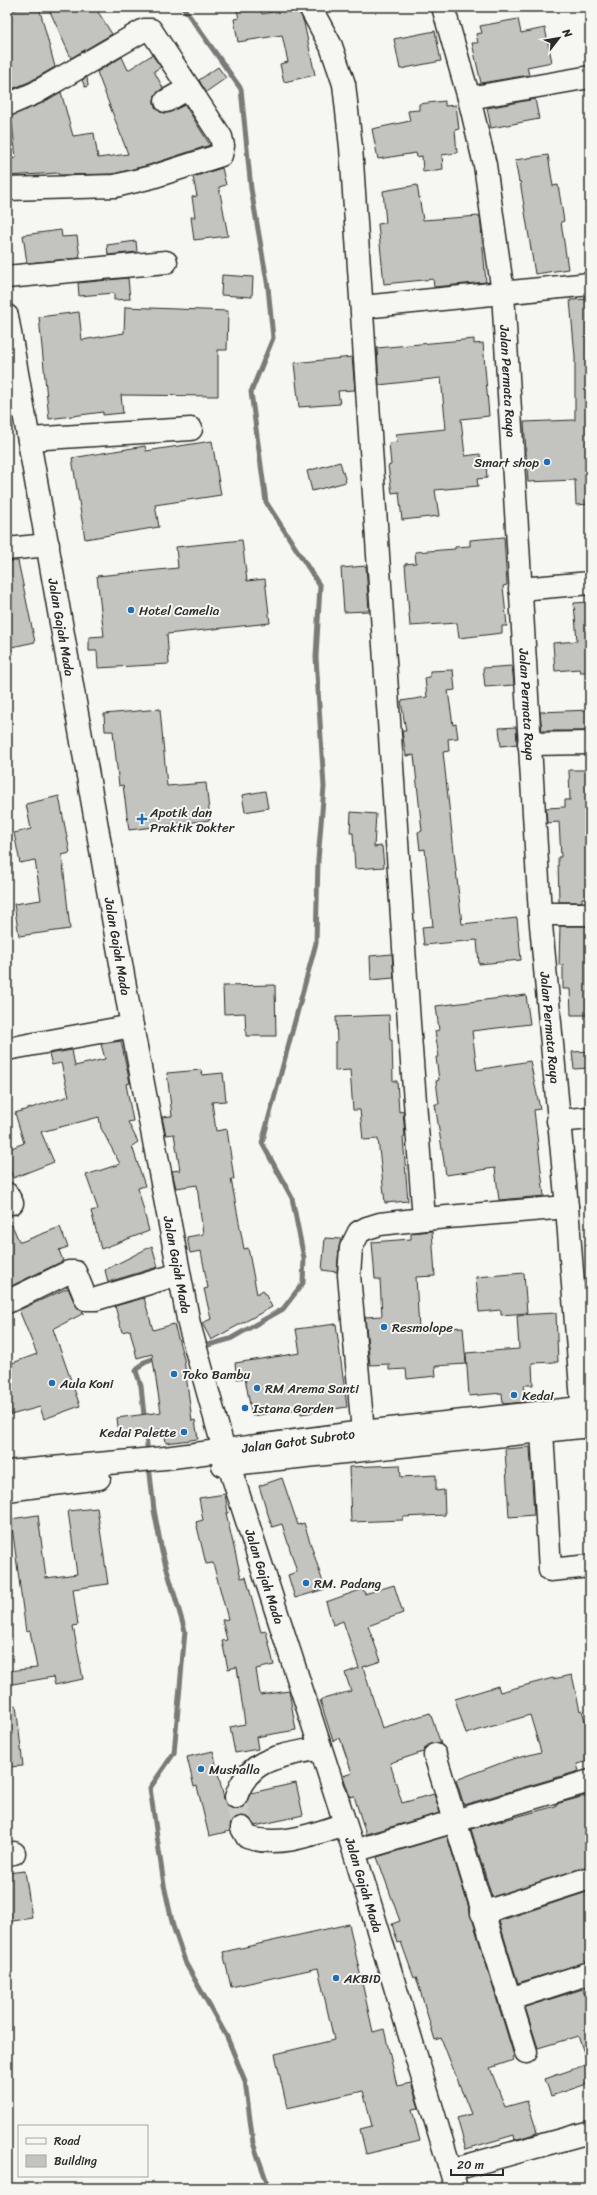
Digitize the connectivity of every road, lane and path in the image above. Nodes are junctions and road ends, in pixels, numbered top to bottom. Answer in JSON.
{"nodes":[{"id":1,"x":310,"y":7,"type":"edge"},
{"id":2,"x":442,"y":7,"type":"edge"},
{"id":3,"x":590,"y":77,"type":"edge"},
{"id":4,"x":189,"y":88,"type":"junction"},
{"id":5,"x":469,"y":98,"type":"junction"},
{"id":6,"x":166,"y":101,"type":"dead end"},
{"id":7,"x":7,"y":105,"type":"edge"},
{"id":8,"x":7,"y":189,"type":"edge"},
{"id":9,"x":166,"y":262,"type":"dead end"},
{"id":10,"x":7,"y":278,"type":"edge"},
{"id":11,"x":590,"y":284,"type":"edge"},
{"id":12,"x":503,"y":293,"type":"junction"},
{"id":13,"x":363,"y":307,"type":"junction"},
{"id":14,"x":7,"y":316,"type":"edge"},
{"id":15,"x":191,"y":429,"type":"dead end"},
{"id":16,"x":29,"y":439,"type":"junction"},
{"id":17,"x":48,"y":545,"type":"junction"},
{"id":18,"x":7,"y":549,"type":"edge"},
{"id":19,"x":590,"y":583,"type":"edge"},
{"id":20,"x":520,"y":589,"type":"junction"},
{"id":21,"x":590,"y":743,"type":"edge"},
{"id":22,"x":530,"y":744,"type":"junction"},
{"id":23,"x":540,"y":914,"type":"junction"},
{"id":24,"x":590,"y":914,"type":"edge"},
{"id":25,"x":132,"y":1026,"type":"junction"},
{"id":26,"x":7,"y":1049,"type":"edge"},
{"id":27,"x":590,"y":1118,"type":"edge"},
{"id":28,"x":558,"y":1121,"type":"junction"},
{"id":29,"x":567,"y":1207,"type":"junction"},
{"id":30,"x":424,"y":1219,"type":"junction"},
{"id":31,"x":179,"y":1274,"type":"junction"},
{"id":32,"x":7,"y":1302,"type":"edge"},
{"id":33,"x":587,"y":1417,"type":"edge"},
{"id":34,"x":542,"y":1431,"type":"junction"},
{"id":35,"x":363,"y":1432,"type":"junction"},
{"id":36,"x":226,"y":1457,"type":"junction"},
{"id":37,"x":127,"y":1468,"type":"junction"},
{"id":38,"x":7,"y":1472,"type":"edge"},
{"id":39,"x":7,"y":1490,"type":"edge"},
{"id":40,"x":590,"y":1566,"type":"edge"},
{"id":41,"x":320,"y":1748,"type":"junction"},
{"id":42,"x":435,"y":1755,"type":"dead end"},
{"id":43,"x":590,"y":1781,"type":"edge"},
{"id":44,"x":236,"y":1796,"type":"tunnel mouth"},
{"id":45,"x":455,"y":1822,"type":"junction"},
{"id":46,"x":345,"y":1824,"type":"junction"},
{"id":47,"x":242,"y":1828,"type":"tunnel mouth"},
{"id":48,"x":354,"y":1851,"type":"junction"},
{"id":49,"x":590,"y":1878,"type":"edge"},
{"id":50,"x":482,"y":1913,"type":"junction"},
{"id":51,"x":590,"y":1973,"type":"edge"},
{"id":52,"x":510,"y":2000,"type":"junction"},
{"id":53,"x":526,"y":2052,"type":"dead end"},
{"id":54,"x":590,"y":2132,"type":"edge"},
{"id":55,"x":454,"y":2179,"type":"edge"}],
"edges":[{"from":1,"to":13,"type":"street"},
{"from":2,"to":5,"type":"street","name":"Jalan Permata Raya"},
{"from":3,"to":5,"type":"street"},
{"from":4,"to":6,"type":"street"},
{"from":4,"to":7,"type":"street"},
{"from":4,"to":8,"type":"street"},
{"from":5,"to":12,"type":"street","name":"Jalan Permata Raya"},
{"from":9,"to":10,"type":"street"},
{"from":11,"to":12,"type":"street"},
{"from":12,"to":13,"type":"street"},
{"from":12,"to":20,"type":"street","name":"Jalan Permata Raya"},
{"from":13,"to":30,"type":"street"},
{"from":14,"to":16,"type":"street","name":"Jalan Gajah Mada"},
{"from":15,"to":16,"type":"street"},
{"from":16,"to":17,"type":"street","name":"Jalan Gajah Mada"},
{"from":17,"to":18,"type":"street"},
{"from":17,"to":25,"type":"street","name":"Jalan Gajah Mada"},
{"from":19,"to":20,"type":"street"},
{"from":20,"to":22,"type":"street","name":"Jalan Permata Raya"},
{"from":21,"to":22,"type":"street"},
{"from":22,"to":23,"type":"street","name":"Jalan Permata Raya"},
{"from":23,"to":24,"type":"street"},
{"from":23,"to":28,"type":"street","name":"Jalan Permata Raya"},
{"from":25,"to":26,"type":"street"},
{"from":25,"to":31,"type":"street","name":"Jalan Gajah Mada"},
{"from":27,"to":28,"type":"street"},
{"from":28,"to":29,"type":"street","name":"Jalan Permata Raya"},
{"from":29,"to":30,"type":"street"},
{"from":29,"to":33,"type":"street","name":"Jalan Permata Raya"},
{"from":30,"to":35,"type":"street"},
{"from":31,"to":32,"type":"street"},
{"from":31,"to":36,"type":"street","name":"Jalan Gajah Mada"},
{"from":33,"to":34,"type":"street","name":"Jalan Gatot Subroto"},
{"from":33,"to":35,"type":"street","name":"Jalan Gatot Subroto"},
{"from":34,"to":36,"type":"street","name":"Jalan Gatot Subroto"},
{"from":34,"to":40,"type":"street"},
{"from":35,"to":36,"type":"street","name":"Jalan Gatot Subroto"},
{"from":36,"to":37,"type":"street","name":"Jalan Gatot Subroto"},
{"from":36,"to":41,"type":"street","name":"Jalan Gajah Mada"},
{"from":37,"to":38,"type":"street","name":"Jalan Gatot Subroto"},
{"from":37,"to":39,"type":"street","name":"Jalan Gatot Subroto"},
{"from":41,"to":44,"type":"street"},
{"from":41,"to":46,"type":"street","name":"Jalan Gajah Mada"},
{"from":42,"to":45,"type":"street"},
{"from":43,"to":45,"type":"street"},
{"from":45,"to":48,"type":"street"},
{"from":45,"to":50,"type":"street"},
{"from":46,"to":47,"type":"street"},
{"from":46,"to":48,"type":"street","name":"Jalan Gajah Mada"},
{"from":48,"to":55,"type":"street","name":"Jalan Gajah Mada"},
{"from":49,"to":50,"type":"street"},
{"from":50,"to":52,"type":"street"},
{"from":51,"to":52,"type":"street"},
{"from":52,"to":53,"type":"street"},
{"from":54,"to":55,"type":"street"}]}
